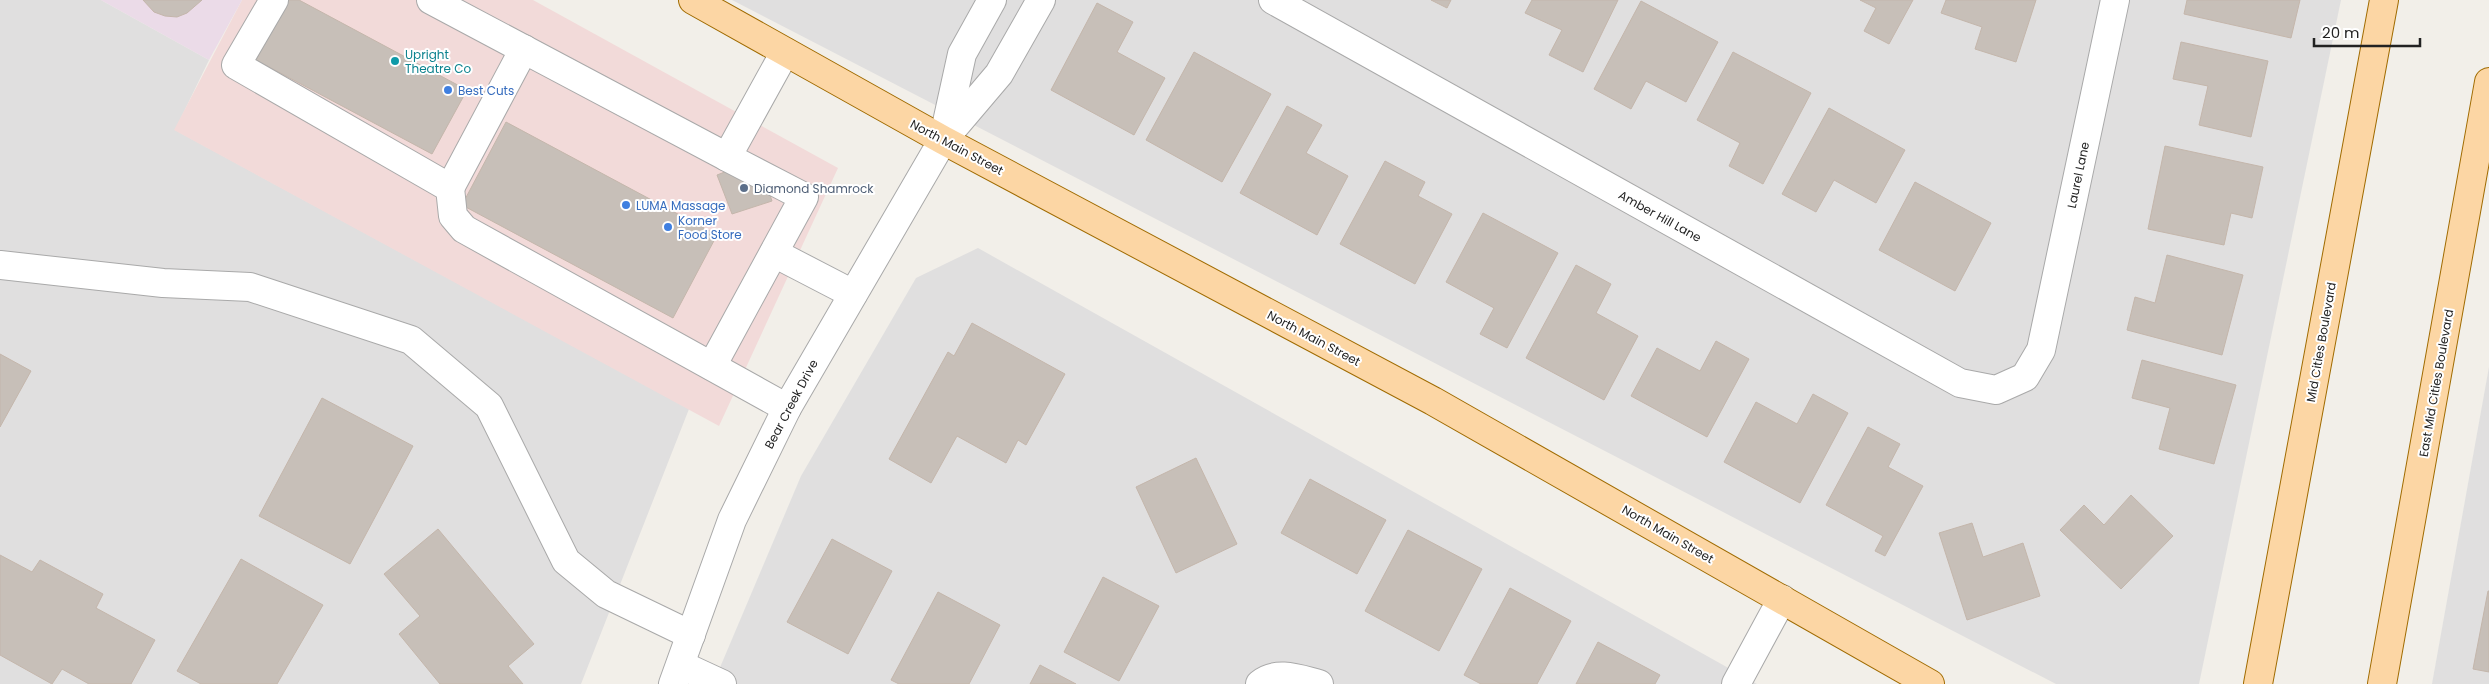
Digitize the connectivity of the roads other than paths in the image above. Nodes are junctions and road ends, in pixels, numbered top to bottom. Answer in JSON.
{"nodes":[{"id":1,"x":274,"y":0,"type":"edge"},
{"id":2,"x":431,"y":0,"type":"edge"},
{"id":3,"x":693,"y":0,"type":"edge"},
{"id":4,"x":992,"y":0,"type":"edge"},
{"id":5,"x":1042,"y":0,"type":"edge"},
{"id":6,"x":1272,"y":0,"type":"edge"},
{"id":7,"x":2115,"y":0,"type":"edge"},
{"id":8,"x":2384,"y":0,"type":"edge"},
{"id":9,"x":524,"y":50,"type":"junction"},
{"id":10,"x":785,"y":52,"type":"junction"},
{"id":11,"x":2489,"y":82,"type":"edge"},
{"id":12,"x":943,"y":140,"type":"junction"},
{"id":13,"x":727,"y":157,"type":"junction"},
{"id":14,"x":450,"y":188,"type":"junction"},
{"id":15,"x":774,"y":253,"type":"junction"},
{"id":16,"x":0,"y":265,"type":"edge"},
{"id":17,"x":853,"y":294,"type":"junction"},
{"id":18,"x":2040,"y":350,"type":"joint"},
{"id":19,"x":712,"y":366,"type":"junction"},
{"id":20,"x":787,"y":408,"type":"junction"},
{"id":21,"x":1782,"y":599,"type":"junction"},
{"id":22,"x":691,"y":635,"type":"junction"},
{"id":23,"x":677,"y":674,"type":"edge"},
{"id":24,"x":1263,"y":682,"type":"edge"},
{"id":25,"x":722,"y":684,"type":"edge"},
{"id":26,"x":1319,"y":684,"type":"edge"},
{"id":27,"x":1736,"y":684,"type":"edge"},
{"id":28,"x":1930,"y":684,"type":"edge"},
{"id":29,"x":2258,"y":684,"type":"edge"},
{"id":30,"x":2382,"y":684,"type":"edge"}],
"edges":[{"from":1,"to":14,"type":"street"},
{"from":2,"to":9,"type":"street"},
{"from":3,"to":10,"type":"main road","name":"North Main Street"},
{"from":4,"to":12,"type":"street","name":"Bear Creek Drive"},
{"from":5,"to":12,"type":"street","name":"Bear Creek Drive"},
{"from":6,"to":18,"type":"street","name":"Amber Hill Lane"},
{"from":7,"to":18,"type":"street","name":"Laurel Lane"},
{"from":8,"to":29,"type":"main road","name":"Mid Cities Boulevard"},
{"from":9,"to":13,"type":"street"},
{"from":9,"to":14,"type":"street"},
{"from":10,"to":12,"type":"main road","name":"North Main Street"},
{"from":10,"to":13,"type":"street"},
{"from":11,"to":30,"type":"main road","name":"East Mid Cities Boulevard"},
{"from":12,"to":17,"type":"street","name":"Bear Creek Drive"},
{"from":12,"to":21,"type":"main road","name":"North Main Street"},
{"from":13,"to":15,"type":"street"},
{"from":14,"to":19,"type":"street"},
{"from":15,"to":17,"type":"street"},
{"from":15,"to":19,"type":"street"},
{"from":16,"to":22,"type":"street"},
{"from":17,"to":20,"type":"street","name":"Bear Creek Drive"},
{"from":19,"to":20,"type":"street"},
{"from":20,"to":22,"type":"street","name":"Bear Creek Drive"},
{"from":21,"to":27,"type":"street"},
{"from":21,"to":28,"type":"main road","name":"North Main Street"},
{"from":22,"to":23,"type":"street","name":"Bear Creek Drive"},
{"from":23,"to":25,"type":"street"},
{"from":24,"to":26,"type":"street"}]}
